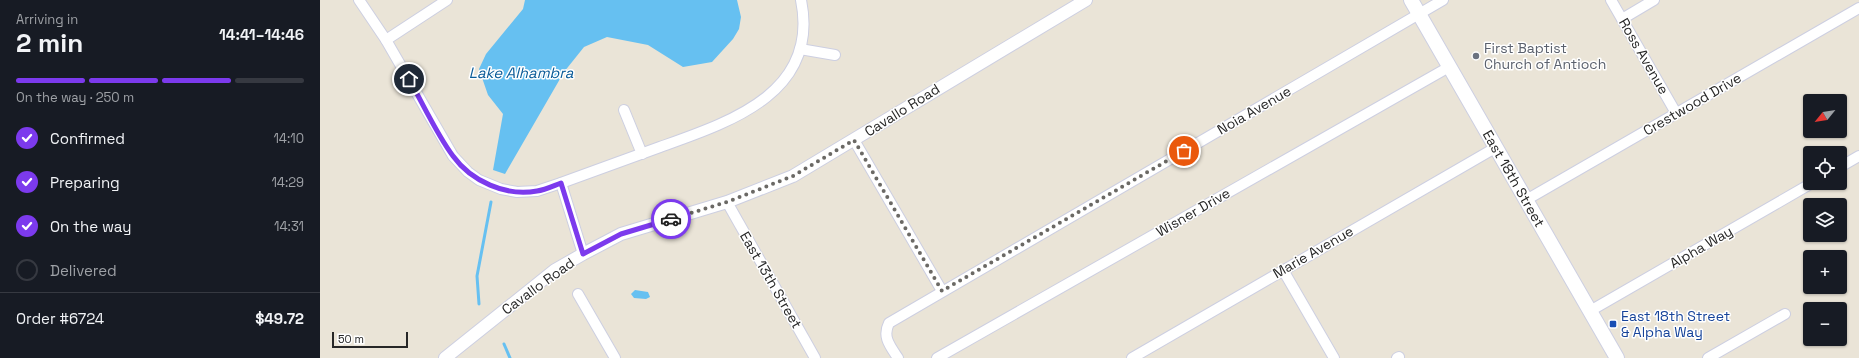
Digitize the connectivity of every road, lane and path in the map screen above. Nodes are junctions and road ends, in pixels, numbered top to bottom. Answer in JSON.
{"nodes":[{"id":1,"x":359,"y":0,"type":"edge"},
{"id":2,"x":447,"y":0,"type":"edge"},
{"id":3,"x":801,"y":0,"type":"edge"},
{"id":4,"x":1086,"y":0,"type":"edge"},
{"id":5,"x":1411,"y":0,"type":"edge"},
{"id":6,"x":1443,"y":0,"type":"edge"},
{"id":7,"x":1611,"y":0,"type":"edge"},
{"id":8,"x":1654,"y":0,"type":"edge"},
{"id":9,"x":1859,"y":8,"type":"edge"},
{"id":10,"x":1419,"y":14,"type":"junction"},
{"id":11,"x":1622,"y":19,"type":"junction"},
{"id":12,"x":386,"y":40,"type":"junction"},
{"id":13,"x":800,"y":49,"type":"junction"},
{"id":14,"x":835,"y":55,"type":"dead end"},
{"id":15,"x":1449,"y":67,"type":"junction"},
{"id":16,"x":624,"y":110,"type":"dead end"},
{"id":17,"x":1676,"y":113,"type":"junction"},
{"id":18,"x":854,"y":140,"type":"junction"},
{"id":19,"x":1495,"y":148,"type":"junction"},
{"id":20,"x":642,"y":154,"type":"junction"},
{"id":21,"x":1859,"y":156,"type":"edge"},
{"id":22,"x":1847,"y":163,"type":"edge"},
{"id":23,"x":561,"y":183,"type":"junction"},
{"id":24,"x":1803,"y":188,"type":"edge"},
{"id":25,"x":1526,"y":200,"type":"junction"},
{"id":26,"x":727,"y":202,"type":"junction"},
{"id":27,"x":583,"y":254,"type":"junction"},
{"id":28,"x":1283,"y":270,"type":"junction"},
{"id":29,"x":942,"y":291,"type":"junction"},
{"id":30,"x":578,"y":294,"type":"dead end"},
{"id":31,"x":1590,"y":311,"type":"junction"},
{"id":32,"x":1785,"y":314,"type":"dead end"},
{"id":33,"x":445,"y":358,"type":"edge"},
{"id":34,"x":615,"y":358,"type":"edge"},
{"id":35,"x":815,"y":358,"type":"edge"},
{"id":36,"x":898,"y":358,"type":"edge"},
{"id":37,"x":937,"y":358,"type":"edge"},
{"id":38,"x":1132,"y":358,"type":"edge"},
{"id":39,"x":1334,"y":358,"type":"edge"},
{"id":40,"x":1617,"y":358,"type":"edge"},
{"id":41,"x":1708,"y":358,"type":"edge"}],
"edges":[{"from":1,"to":12,"type":"street"},
{"from":2,"to":12,"type":"street"},
{"from":3,"to":13,"type":"street"},
{"from":4,"to":18,"type":"street","name":"Cavallo Road"},
{"from":5,"to":10,"type":"main road","name":"East 18th Street"},
{"from":6,"to":10,"type":"street","name":"Noia Avenue"},
{"from":7,"to":11,"type":"street","name":"Ross Avenue"},
{"from":8,"to":11,"type":"street"},
{"from":9,"to":17,"type":"street","name":"Crestwood Drive"},
{"from":10,"to":15,"type":"main road","name":"East 18th Street"},
{"from":10,"to":29,"type":"street","name":"Noia Avenue"},
{"from":11,"to":17,"type":"street","name":"Ross Avenue"},
{"from":12,"to":23,"type":"street"},
{"from":13,"to":14,"type":"street"},
{"from":13,"to":20,"type":"street"},
{"from":15,"to":19,"type":"main road","name":"East 18th Street"},
{"from":15,"to":37,"type":"street","name":"Wisner Drive"},
{"from":16,"to":20,"type":"street"},
{"from":17,"to":25,"type":"street","name":"Crestwood Drive"},
{"from":18,"to":26,"type":"street","name":"Cavallo Road"},
{"from":18,"to":29,"type":"street"},
{"from":19,"to":25,"type":"main road","name":"East 18th Street"},
{"from":19,"to":28,"type":"street","name":"Marie Avenue"},
{"from":20,"to":23,"type":"street"},
{"from":21,"to":22,"type":"street"},
{"from":23,"to":27,"type":"street"},
{"from":24,"to":31,"type":"street","name":"Alpha Way"},
{"from":25,"to":31,"type":"main road","name":"East 18th Street"},
{"from":26,"to":27,"type":"street","name":"Cavallo Road"},
{"from":26,"to":35,"type":"street","name":"East 13th Street"},
{"from":27,"to":33,"type":"street","name":"Cavallo Road"},
{"from":28,"to":38,"type":"street","name":"Marie Avenue"},
{"from":28,"to":39,"type":"street"},
{"from":29,"to":36,"type":"street","name":"Noia Avenue"},
{"from":30,"to":34,"type":"street"},
{"from":31,"to":40,"type":"main road","name":"East 18th Street"},
{"from":32,"to":41,"type":"street"}]}
